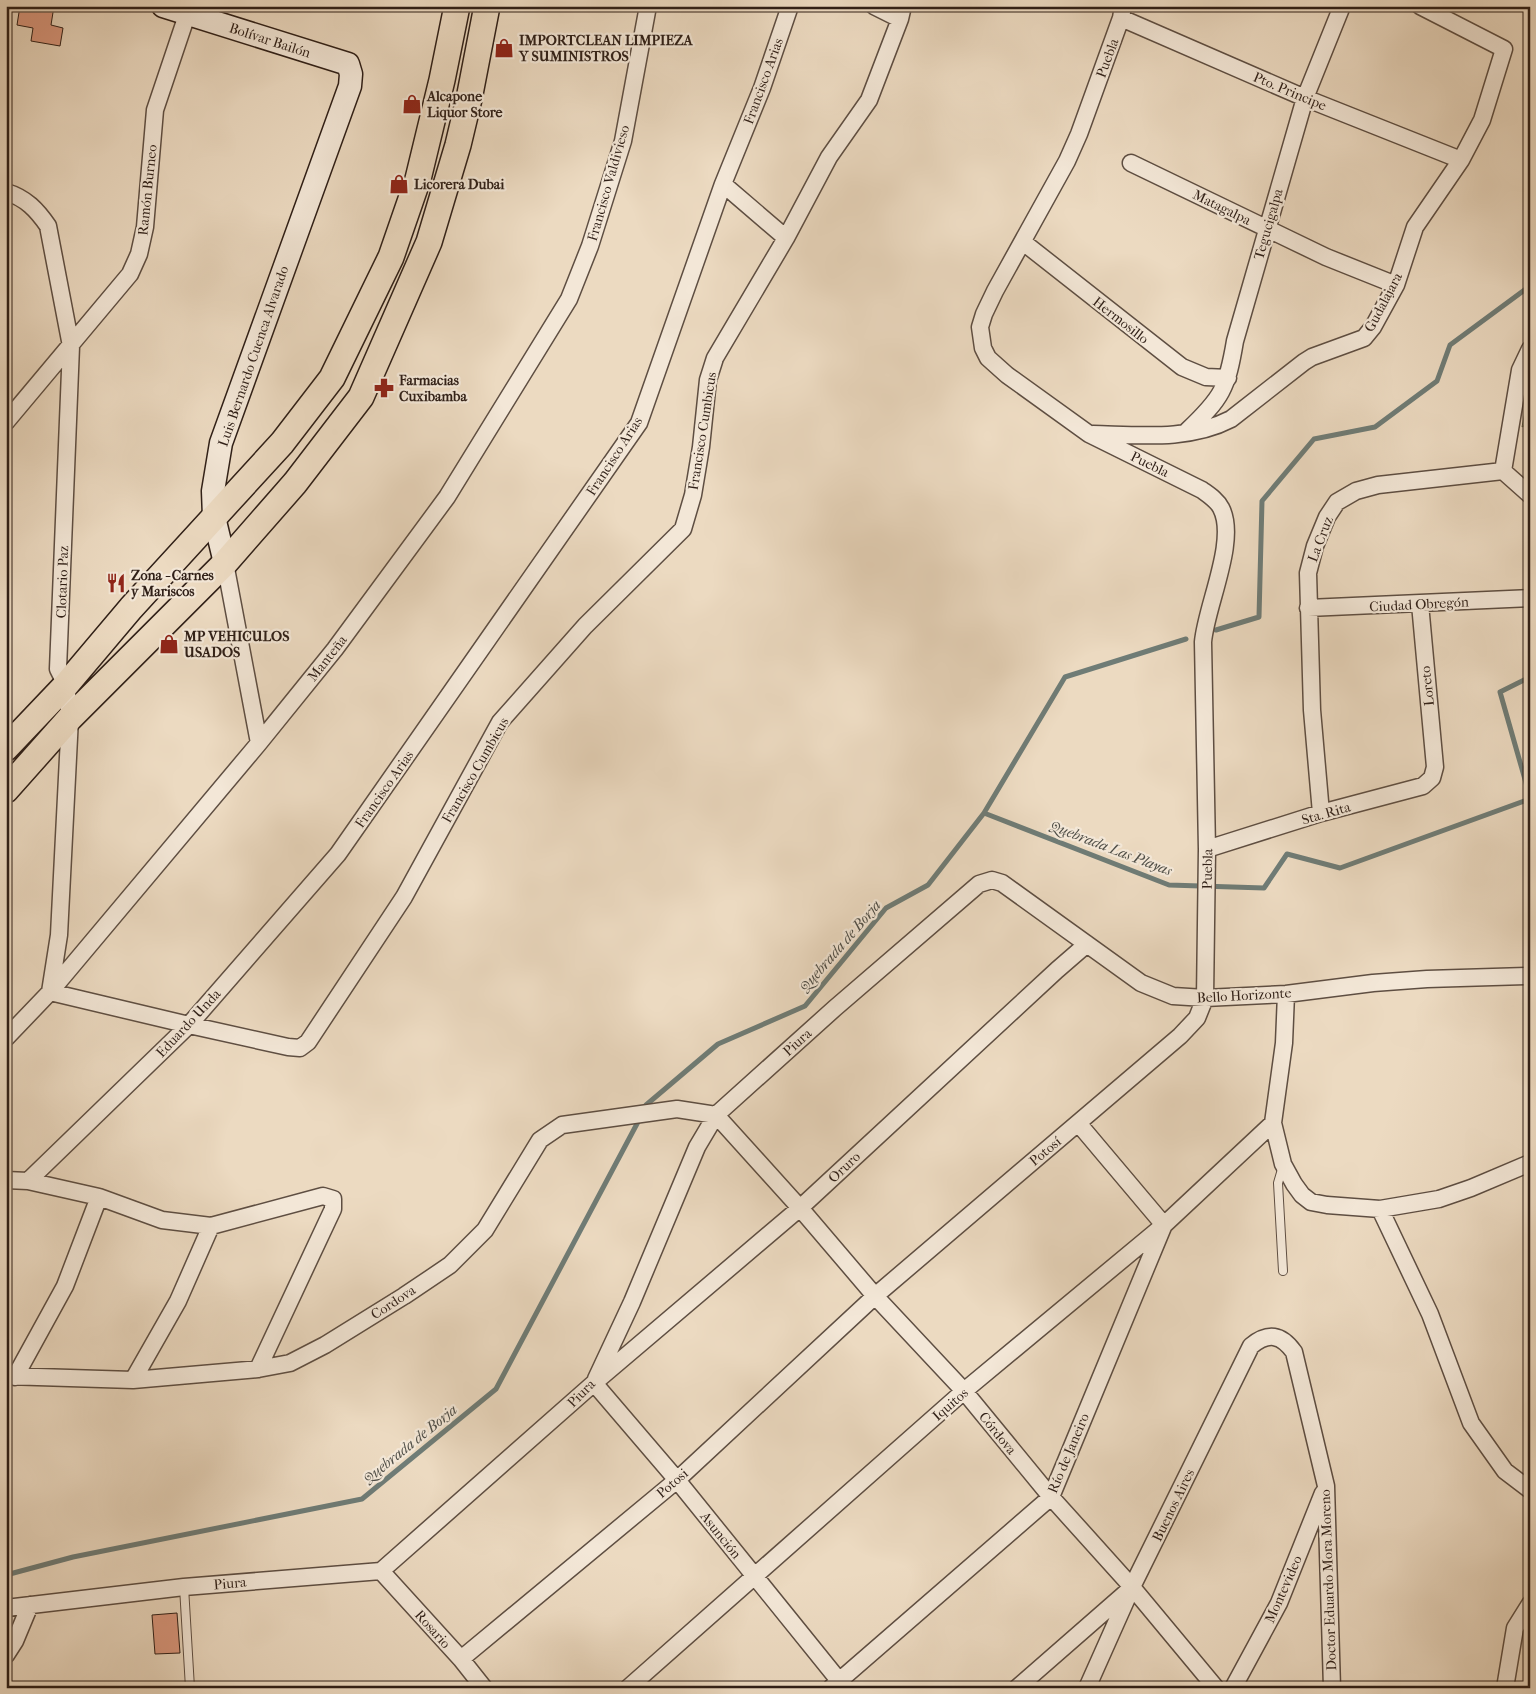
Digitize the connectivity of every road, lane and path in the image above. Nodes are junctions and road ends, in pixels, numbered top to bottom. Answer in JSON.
{"nodes":[{"id":1,"x":163,"y":6,"type":"edge"},
{"id":2,"x":457,"y":6,"type":"edge"},
{"id":3,"x":487,"y":6,"type":"edge"},
{"id":4,"x":648,"y":6,"type":"edge"},
{"id":5,"x":790,"y":6,"type":"edge"},
{"id":6,"x":874,"y":6,"type":"edge"},
{"id":7,"x":1342,"y":6,"type":"edge"},
{"id":8,"x":1420,"y":6,"type":"edge"},
{"id":9,"x":189,"y":10,"type":"edge"},
{"id":10,"x":1122,"y":12,"type":"edge"},
{"id":11,"x":902,"y":13,"type":"edge"},
{"id":12,"x":348,"y":64,"type":"joint"},
{"id":13,"x":438,"y":94,"type":"junction"},
{"id":14,"x":1305,"y":98,"type":"junction"},
{"id":15,"x":469,"y":99,"type":"junction"},
{"id":16,"x":1461,"y":160,"type":"junction"},
{"id":17,"x":1131,"y":163,"type":"dead end"},
{"id":18,"x":723,"y":184,"type":"junction"},
{"id":19,"x":6,"y":192,"type":"edge"},
{"id":20,"x":1266,"y":229,"type":"junction"},
{"id":21,"x":786,"y":238,"type":"junction"},
{"id":22,"x":1023,"y":242,"type":"junction"},
{"id":23,"x":1396,"y":285,"type":"junction"},
{"id":24,"x":569,"y":299,"type":"joint"},
{"id":25,"x":71,"y":346,"type":"junction"},
{"id":26,"x":1530,"y":349,"type":"edge"},
{"id":27,"x":1228,"y":378,"type":"junction"},
{"id":28,"x":6,"y":422,"type":"edge"},
{"id":29,"x":1088,"y":434,"type":"junction"},
{"id":30,"x":1185,"y":434,"type":"junction"},
{"id":31,"x":1503,"y":472,"type":"junction"},
{"id":32,"x":1530,"y":495,"type":"edge"},
{"id":33,"x":214,"y":517,"type":"junction"},
{"id":34,"x":225,"y":563,"type":"junction"},
{"id":35,"x":1530,"y":598,"type":"edge"},
{"id":36,"x":1420,"y":604,"type":"junction"},
{"id":37,"x":1308,"y":608,"type":"junction"},
{"id":38,"x":66,"y":685,"type":"junction"},
{"id":39,"x":70,"y":718,"type":"junction"},
{"id":40,"x":259,"y":743,"type":"junction"},
{"id":41,"x":6,"y":748,"type":"edge"},
{"id":42,"x":1436,"y":768,"type":"joint"},
{"id":43,"x":6,"y":790,"type":"edge"},
{"id":44,"x":1321,"y":813,"type":"junction"},
{"id":45,"x":1207,"y":849,"type":"junction"},
{"id":46,"x":338,"y":854,"type":"joint"},
{"id":47,"x":992,"y":880,"type":"joint"},
{"id":48,"x":1087,"y":944,"type":"junction"},
{"id":49,"x":1530,"y":976,"type":"edge"},
{"id":50,"x":50,"y":992,"type":"junction"},
{"id":51,"x":1286,"y":994,"type":"junction"},
{"id":52,"x":1205,"y":998,"type":"junction"},
{"id":53,"x":189,"y":1026,"type":"junction"},
{"id":54,"x":6,"y":1038,"type":"edge"},
{"id":55,"x":716,"y":1115,"type":"junction"},
{"id":56,"x":1078,"y":1123,"type":"junction"},
{"id":57,"x":1273,"y":1123,"type":"junction"},
{"id":58,"x":1530,"y":1163,"type":"edge"},
{"id":59,"x":1283,"y":1164,"type":"junction"},
{"id":60,"x":6,"y":1180,"type":"edge"},
{"id":61,"x":28,"y":1181,"type":"junction"},
{"id":62,"x":99,"y":1197,"type":"junction"},
{"id":63,"x":800,"y":1208,"type":"junction"},
{"id":64,"x":1380,"y":1209,"type":"junction"},
{"id":65,"x":1164,"y":1225,"type":"junction"},
{"id":66,"x":211,"y":1226,"type":"junction"},
{"id":67,"x":1283,"y":1271,"type":"dead end"},
{"id":68,"x":875,"y":1296,"type":"junction"},
{"id":69,"x":1274,"y":1336,"type":"joint"},
{"id":70,"x":258,"y":1369,"type":"junction"},
{"id":71,"x":10,"y":1376,"type":"edge"},
{"id":72,"x":133,"y":1380,"type":"junction"},
{"id":73,"x":594,"y":1383,"type":"junction"},
{"id":74,"x":964,"y":1391,"type":"junction"},
{"id":75,"x":676,"y":1480,"type":"junction"},
{"id":76,"x":1326,"y":1486,"type":"junction"},
{"id":77,"x":1530,"y":1490,"type":"edge"},
{"id":78,"x":1051,"y":1497,"type":"junction"},
{"id":79,"x":381,"y":1571,"type":"junction"},
{"id":80,"x":754,"y":1578,"type":"junction"},
{"id":81,"x":184,"y":1587,"type":"junction"},
{"id":82,"x":1132,"y":1587,"type":"junction"},
{"id":83,"x":30,"y":1604,"type":"junction"},
{"id":84,"x":1530,"y":1604,"type":"edge"},
{"id":85,"x":6,"y":1608,"type":"edge"},
{"id":86,"x":6,"y":1655,"type":"edge"},
{"id":87,"x":461,"y":1659,"type":"junction"},
{"id":88,"x":839,"y":1685,"type":"edge"},
{"id":89,"x":190,"y":1688,"type":"edge"},
{"id":90,"x":484,"y":1688,"type":"edge"},
{"id":91,"x":628,"y":1688,"type":"edge"},
{"id":92,"x":1017,"y":1688,"type":"edge"},
{"id":93,"x":1087,"y":1688,"type":"edge"},
{"id":94,"x":1216,"y":1688,"type":"edge"},
{"id":95,"x":1233,"y":1688,"type":"edge"},
{"id":96,"x":1332,"y":1688,"type":"edge"},
{"id":97,"x":1505,"y":1688,"type":"edge"}],
"edges":[{"from":1,"to":9,"type":"street","name":"Bolívar Bailón"},
{"from":2,"to":13,"type":"main road"},
{"from":3,"to":15,"type":"main road"},
{"from":4,"to":24,"type":"street","name":"Francisco Valdivieso"},
{"from":5,"to":18,"type":"street","name":"Francisco Arias"},
{"from":6,"to":11,"type":"street"},
{"from":7,"to":14,"type":"street","name":"Tegucigalpa"},
{"from":8,"to":16,"type":"street","name":"Gudalajara"},
{"from":9,"to":12,"type":"street","name":"Bolívar Bailón"},
{"from":9,"to":25,"type":"street","name":"Ramón Burneo"},
{"from":10,"to":14,"type":"street","name":"Pto. Principe"},
{"from":10,"to":22,"type":"street","name":"Puebla"},
{"from":11,"to":21,"type":"street","name":"Francisco Cumbicus"},
{"from":12,"to":33,"type":"street","name":"Luis Bernardo Cuenca Alvarado"},
{"from":13,"to":15,"type":"main road"},
{"from":13,"to":33,"type":"main road"},
{"from":14,"to":16,"type":"street","name":"Pto. Principe"},
{"from":14,"to":20,"type":"street","name":"Tegucigalpa"},
{"from":15,"to":34,"type":"main road"},
{"from":16,"to":23,"type":"street","name":"Gudalajara"},
{"from":17,"to":20,"type":"street","name":"Matagalpa"},
{"from":18,"to":21,"type":"street"},
{"from":18,"to":46,"type":"street","name":"Francisco Arias"},
{"from":19,"to":25,"type":"street","name":"Clotario Paz"},
{"from":20,"to":23,"type":"street","name":"Matagalpa"},
{"from":20,"to":27,"type":"street","name":"Tegucigalpa"},
{"from":21,"to":53,"type":"street","name":"Francisco Cumbicus"},
{"from":22,"to":27,"type":"street","name":"Hermosillo"},
{"from":22,"to":29,"type":"street","name":"Puebla"},
{"from":23,"to":30,"type":"street","name":"Gudalajara"},
{"from":24,"to":40,"type":"street","name":"Manteña"},
{"from":25,"to":28,"type":"street","name":"Ramón Burneo"},
{"from":25,"to":38,"type":"street","name":"Clotario Paz"},
{"from":26,"to":31,"type":"street"},
{"from":27,"to":30,"type":"street","name":"Tegucigalpa"},
{"from":29,"to":30,"type":"street","name":"Gudalajara"},
{"from":29,"to":45,"type":"street","name":"Puebla"},
{"from":31,"to":32,"type":"street"},
{"from":31,"to":37,"type":"street","name":"La Cruz"},
{"from":33,"to":34,"type":"street","name":"Luis Bernardo Cuenca Alvarado"},
{"from":33,"to":38,"type":"main road"},
{"from":34,"to":39,"type":"main road"},
{"from":34,"to":40,"type":"street","name":"Luis Bernardo Cuenca Alvarado"},
{"from":35,"to":36,"type":"street","name":"Ciudad Obregón"},
{"from":36,"to":37,"type":"street","name":"Ciudad Obregón"},
{"from":36,"to":42,"type":"street","name":"Loreto"},
{"from":37,"to":44,"type":"street","name":"La Cruz"},
{"from":38,"to":39,"type":"street","name":"Clotario Paz"},
{"from":38,"to":41,"type":"main road"},
{"from":39,"to":43,"type":"main road"},
{"from":39,"to":50,"type":"street","name":"Clotario Paz"},
{"from":40,"to":50,"type":"street","name":"Manteña"},
{"from":42,"to":44,"type":"street","name":"Sta. Rita"},
{"from":44,"to":45,"type":"street","name":"Sta. Rita"},
{"from":45,"to":52,"type":"street","name":"Puebla"},
{"from":46,"to":53,"type":"street","name":"Eduardo Unda"},
{"from":47,"to":48,"type":"street","name":"Bello Horizonte"},
{"from":47,"to":55,"type":"street","name":"Piura"},
{"from":48,"to":52,"type":"street","name":"Bello Horizonte"},
{"from":48,"to":63,"type":"street","name":"Oruro"},
{"from":49,"to":51,"type":"street","name":"Bello Horizonte"},
{"from":50,"to":53,"type":"street"},
{"from":50,"to":54,"type":"street"},
{"from":51,"to":52,"type":"street","name":"Bello Horizonte"},
{"from":51,"to":57,"type":"street"},
{"from":52,"to":56,"type":"street","name":"Potosí"},
{"from":53,"to":61,"type":"street","name":"Eduardo Unda"},
{"from":55,"to":63,"type":"street","name":"Córdova"},
{"from":55,"to":70,"type":"street","name":"Cordova"},
{"from":55,"to":73,"type":"street","name":"Piura"},
{"from":56,"to":65,"type":"street"},
{"from":56,"to":68,"type":"street","name":"Potosí"},
{"from":57,"to":59,"type":"street"},
{"from":57,"to":65,"type":"street","name":"Iquitos"},
{"from":58,"to":64,"type":"street"},
{"from":59,"to":64,"type":"street"},
{"from":59,"to":67,"type":"lane"},
{"from":60,"to":61,"type":"street"},
{"from":61,"to":62,"type":"street"},
{"from":62,"to":66,"type":"street"},
{"from":62,"to":71,"type":"street"},
{"from":63,"to":68,"type":"street","name":"Córdova"},
{"from":63,"to":73,"type":"street","name":"Oruro"},
{"from":64,"to":77,"type":"street"},
{"from":65,"to":74,"type":"street","name":"Iquitos"},
{"from":65,"to":78,"type":"street","name":"Río de Janeiro"},
{"from":66,"to":70,"type":"street"},
{"from":66,"to":72,"type":"street"},
{"from":68,"to":74,"type":"street","name":"Córdova"},
{"from":68,"to":75,"type":"street","name":"Potosi"},
{"from":69,"to":76,"type":"street","name":"Doctor Eduardo Mora Moreno"},
{"from":69,"to":82,"type":"street","name":"Buenos Aires"},
{"from":70,"to":72,"type":"street","name":"Cordova"},
{"from":71,"to":72,"type":"street","name":"Cordova"},
{"from":73,"to":75,"type":"street","name":"Asunción"},
{"from":73,"to":79,"type":"street","name":"Piura"},
{"from":74,"to":78,"type":"street","name":"Córdova"},
{"from":74,"to":80,"type":"street","name":"Iquitos"},
{"from":75,"to":80,"type":"street","name":"Asunción"},
{"from":75,"to":87,"type":"street","name":"Potosi"},
{"from":76,"to":95,"type":"street","name":"Montevideo"},
{"from":76,"to":96,"type":"street","name":"Doctor Eduardo Mora Moreno"},
{"from":78,"to":82,"type":"street","name":"Córdova"},
{"from":78,"to":88,"type":"street","name":"Río de Janeiro"},
{"from":79,"to":81,"type":"street","name":"Piura"},
{"from":79,"to":87,"type":"street","name":"Rosario"},
{"from":80,"to":88,"type":"street","name":"Asunción"},
{"from":80,"to":91,"type":"street","name":"Iquitos"},
{"from":81,"to":83,"type":"street","name":"Piura"},
{"from":81,"to":89,"type":"lane"},
{"from":82,"to":92,"type":"street"},
{"from":82,"to":93,"type":"street","name":"Buenos Aires"},
{"from":82,"to":94,"type":"street","name":"Córdova"},
{"from":83,"to":85,"type":"street","name":"Piura"},
{"from":83,"to":86,"type":"street"},
{"from":84,"to":97,"type":"street"},
{"from":87,"to":90,"type":"street","name":"Rosario"}]}
